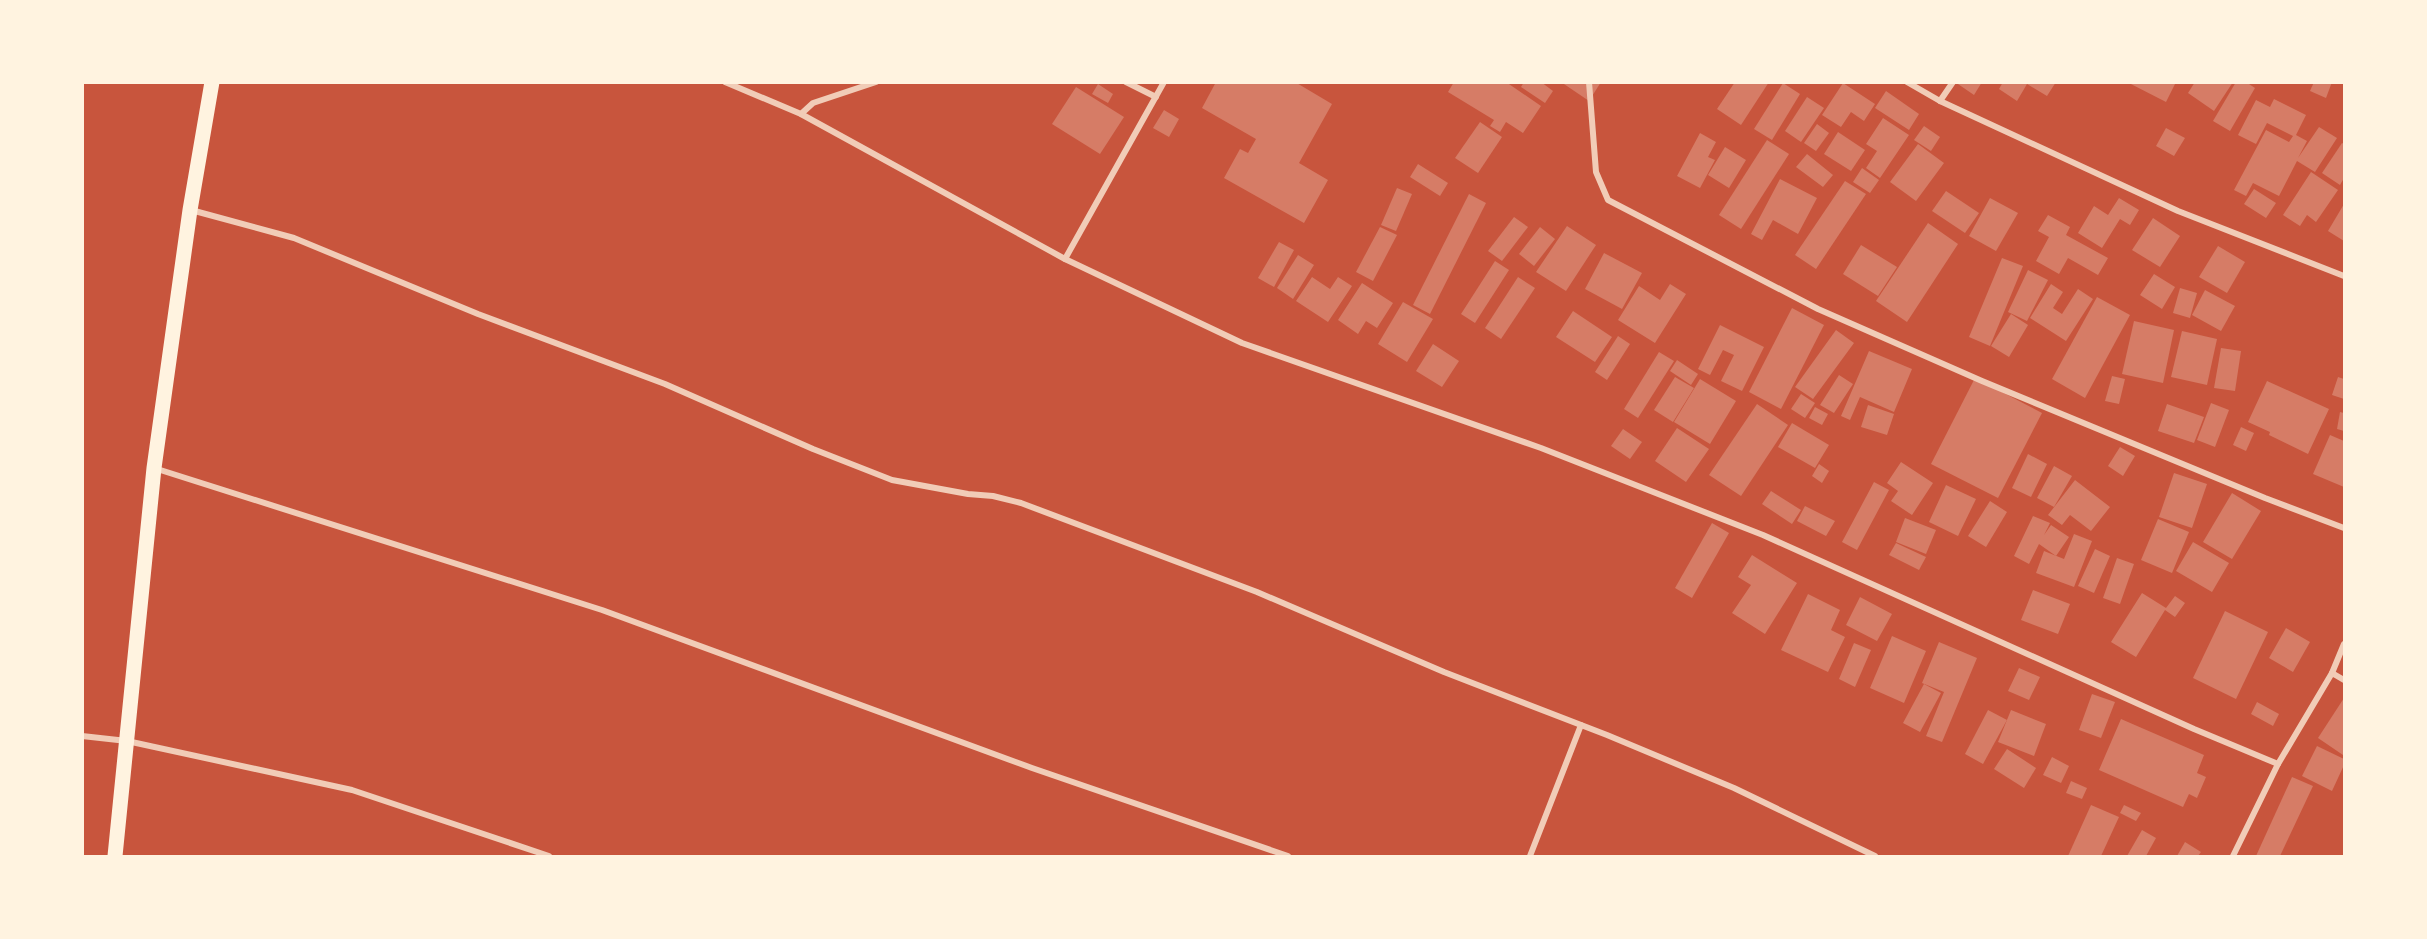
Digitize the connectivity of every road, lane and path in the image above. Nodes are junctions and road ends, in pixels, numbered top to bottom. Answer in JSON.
{"nodes":[{"id":1,"x":212,"y":82,"type":"edge"},
{"id":2,"x":725,"y":82,"type":"edge"},
{"id":3,"x":876,"y":82,"type":"edge"},
{"id":4,"x":1126,"y":82,"type":"edge"},
{"id":5,"x":1164,"y":82,"type":"edge"},
{"id":6,"x":1589,"y":82,"type":"edge"},
{"id":7,"x":1907,"y":82,"type":"edge"},
{"id":8,"x":1953,"y":82,"type":"edge"},
{"id":9,"x":1156,"y":97,"type":"junction"},
{"id":10,"x":1940,"y":101,"type":"junction"},
{"id":11,"x":801,"y":114,"type":"junction"},
{"id":12,"x":190,"y":210,"type":"junction"},
{"id":13,"x":1065,"y":259,"type":"junction"},
{"id":14,"x":2344,"y":276,"type":"edge"},
{"id":15,"x":154,"y":468,"type":"junction"},
{"id":16,"x":2344,"y":528,"type":"edge"},
{"id":17,"x":2344,"y":644,"type":"edge"},
{"id":18,"x":2332,"y":673,"type":"junction"},
{"id":19,"x":2344,"y":680,"type":"edge"},
{"id":20,"x":1581,"y":725,"type":"junction"},
{"id":21,"x":82,"y":736,"type":"edge"},
{"id":22,"x":127,"y":741,"type":"junction"},
{"id":23,"x":2278,"y":764,"type":"junction"},
{"id":24,"x":115,"y":856,"type":"edge"},
{"id":25,"x":549,"y":856,"type":"edge"},
{"id":26,"x":1288,"y":856,"type":"edge"},
{"id":27,"x":1530,"y":856,"type":"edge"},
{"id":28,"x":1875,"y":856,"type":"edge"},
{"id":29,"x":2233,"y":856,"type":"edge"}],
"edges":[{"from":1,"to":12,"type":"main road"},
{"from":2,"to":11,"type":"street"},
{"from":3,"to":11,"type":"street"},
{"from":4,"to":9,"type":"street"},
{"from":5,"to":9,"type":"street"},
{"from":6,"to":16,"type":"street"},
{"from":7,"to":10,"type":"street"},
{"from":8,"to":10,"type":"street"},
{"from":9,"to":13,"type":"street"},
{"from":10,"to":14,"type":"street"},
{"from":11,"to":13,"type":"street"},
{"from":12,"to":15,"type":"main road"},
{"from":12,"to":20,"type":"street"},
{"from":13,"to":23,"type":"street"},
{"from":15,"to":22,"type":"main road"},
{"from":15,"to":26,"type":"street"},
{"from":17,"to":18,"type":"street"},
{"from":18,"to":19,"type":"street"},
{"from":18,"to":23,"type":"street"},
{"from":20,"to":27,"type":"street"},
{"from":20,"to":28,"type":"street"},
{"from":21,"to":22,"type":"street"},
{"from":22,"to":24,"type":"main road"},
{"from":22,"to":25,"type":"street"},
{"from":23,"to":29,"type":"street"}]}
